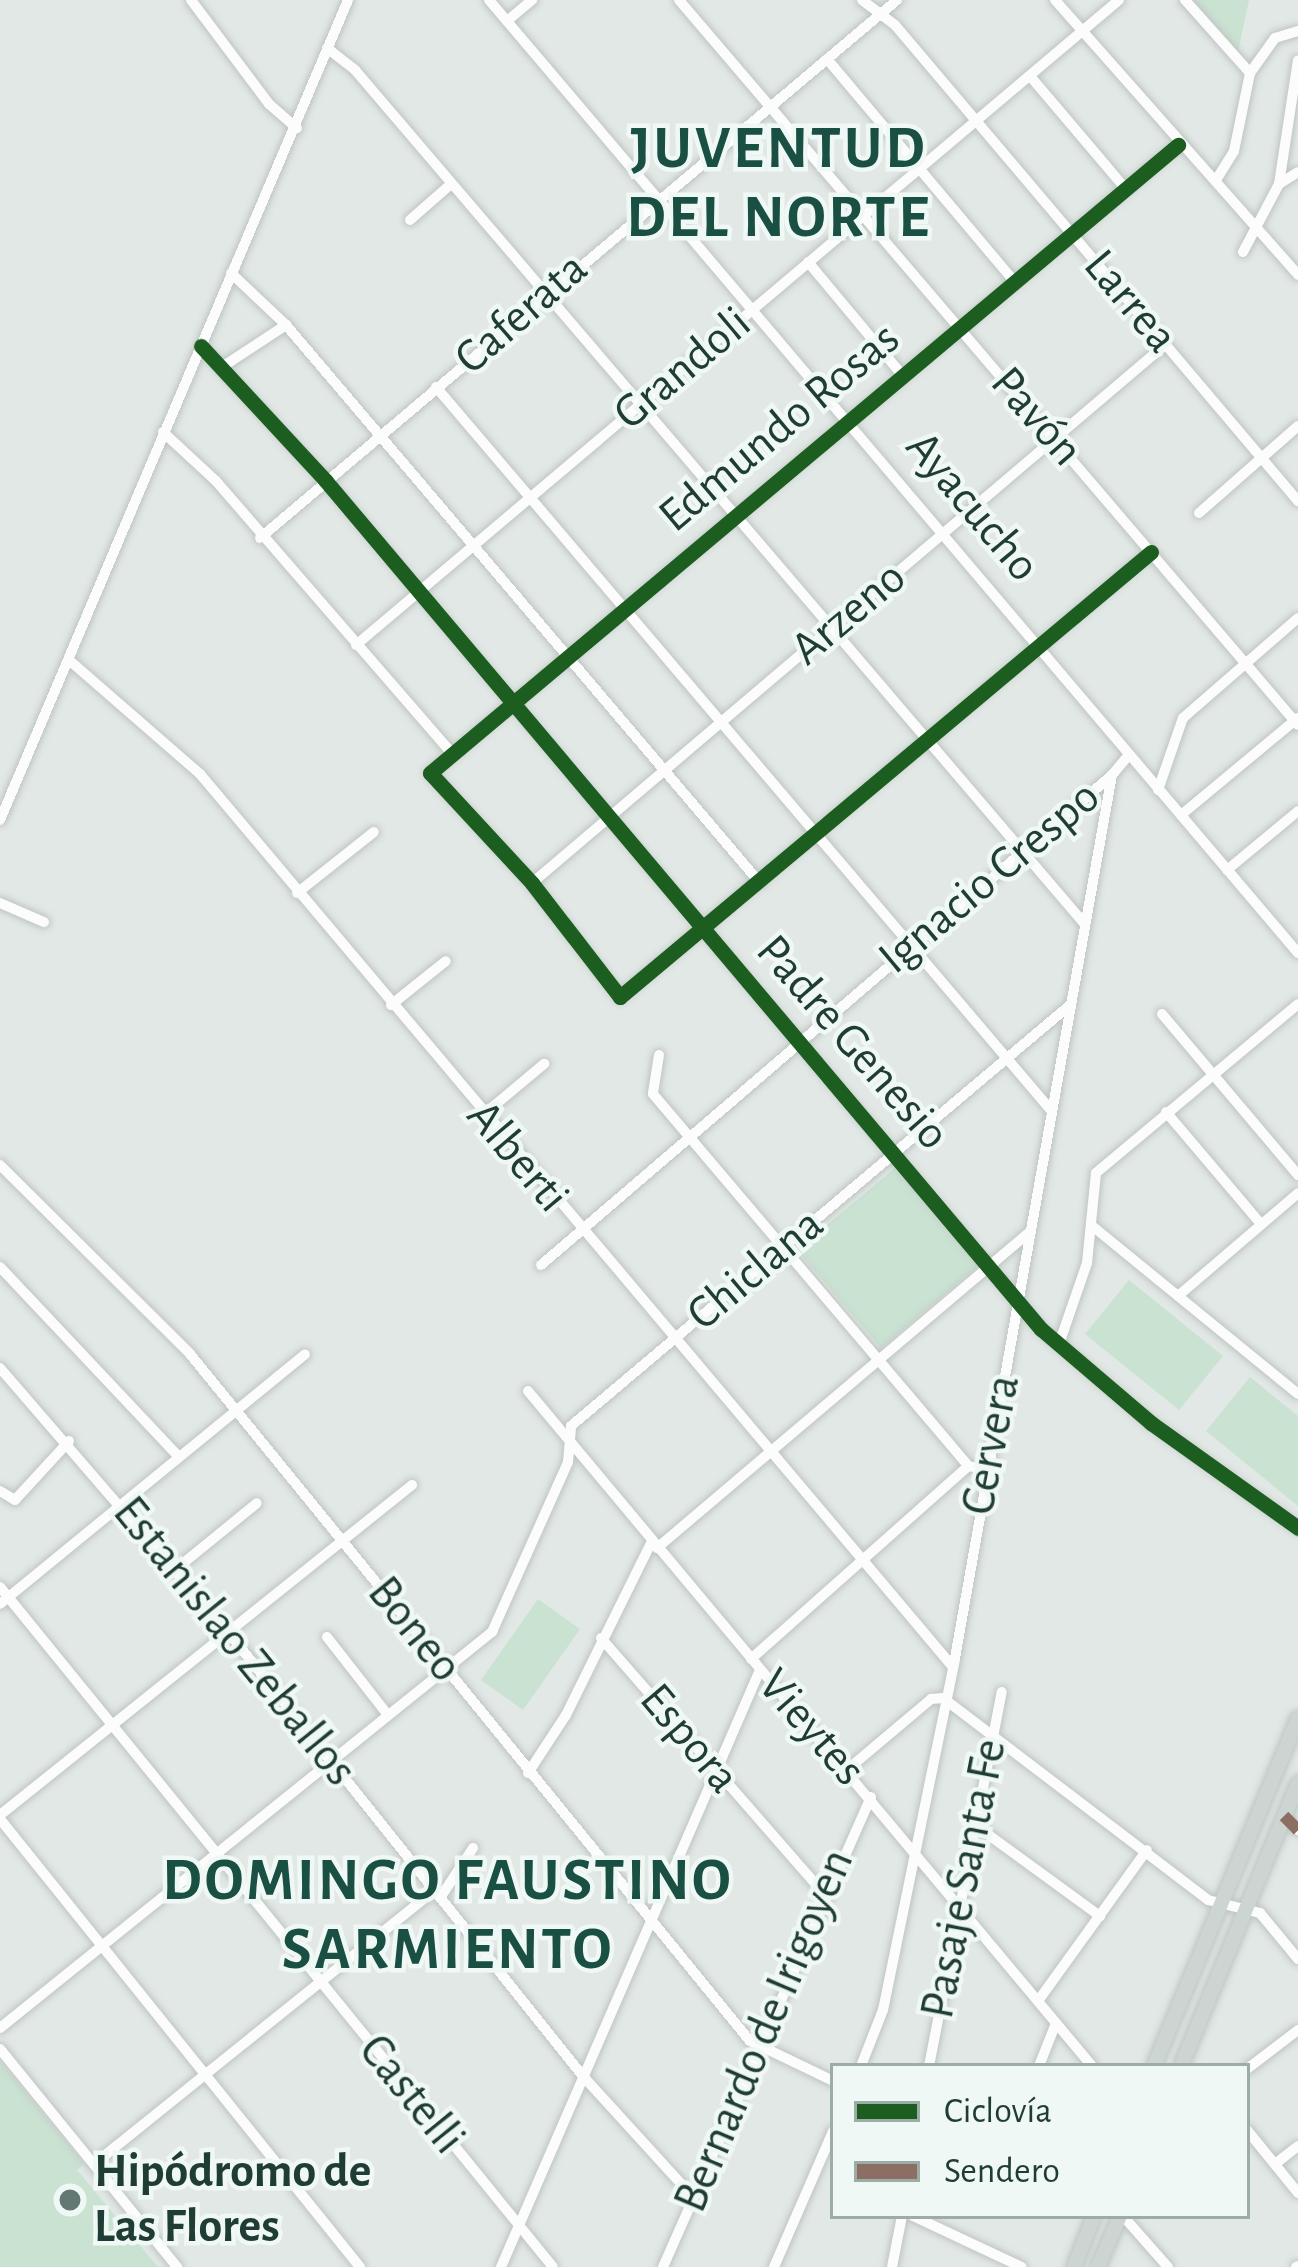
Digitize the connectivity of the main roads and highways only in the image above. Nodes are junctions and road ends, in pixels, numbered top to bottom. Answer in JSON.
{"nodes":[{"id":1,"x":1298,"y":1719,"type":"edge"},
{"id":2,"x":1294,"y":1740,"type":"edge"},
{"id":3,"x":1298,"y":1783,"type":"edge"},
{"id":4,"x":1155,"y":2063,"type":"edge"},
{"id":5,"x":1186,"y":2063,"type":"edge"},
{"id":6,"x":1093,"y":2219,"type":"edge"},
{"id":7,"x":1120,"y":2219,"type":"edge"},
{"id":8,"x":1074,"y":2267,"type":"edge"},
{"id":9,"x":1098,"y":2267,"type":"edge"}],
"edges":[{"from":1,"to":2,"type":"main road"},
{"from":2,"to":4,"type":"main road"},
{"from":3,"to":5,"type":"main road"},
{"from":6,"to":8,"type":"main road"},
{"from":7,"to":9,"type":"main road"}]}
